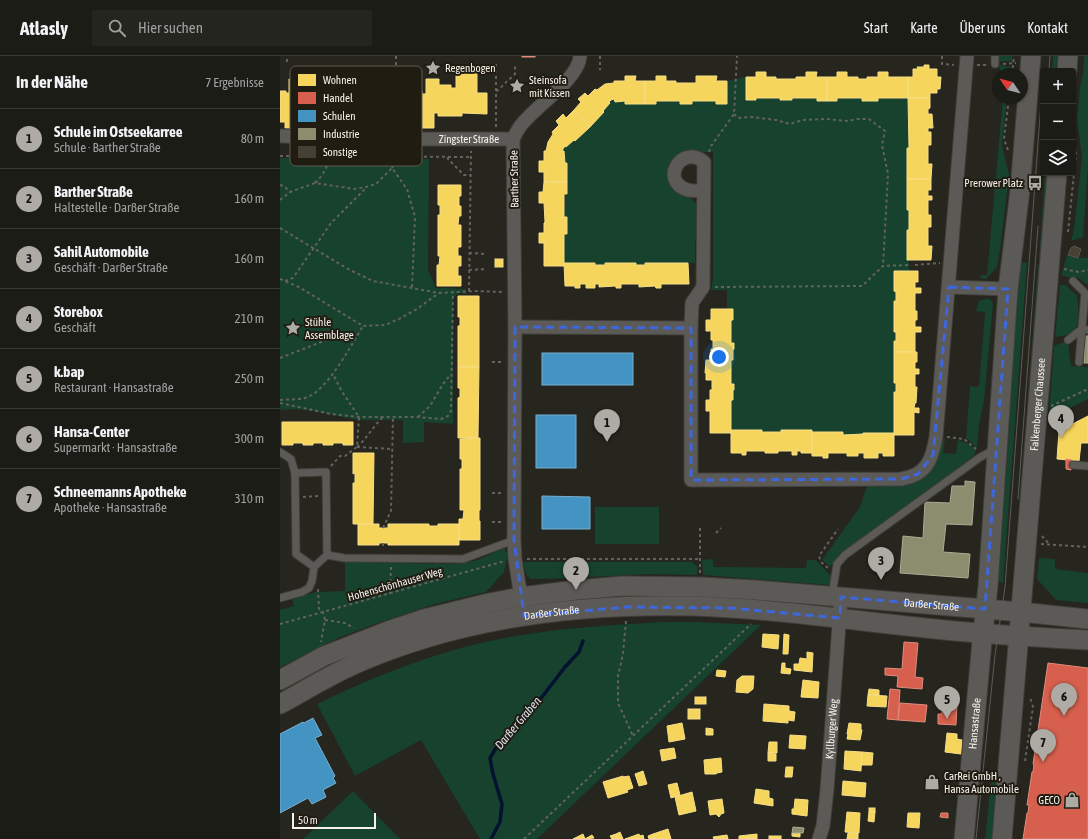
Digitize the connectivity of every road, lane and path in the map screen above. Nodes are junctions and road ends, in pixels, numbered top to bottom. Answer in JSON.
{"nodes":[{"id":1,"x":287,"y":56,"type":"edge"},
{"id":2,"x":580,"y":56,"type":"edge"},
{"id":3,"x":600,"y":56,"type":"edge"},
{"id":4,"x":737,"y":56,"type":"edge"},
{"id":5,"x":942,"y":56,"type":"edge"},
{"id":6,"x":995,"y":56,"type":"edge"},
{"id":7,"x":1014,"y":56,"type":"edge"},
{"id":8,"x":1068,"y":56,"type":"edge"},
{"id":9,"x":1024,"y":59,"type":"edge"},
{"id":10,"x":967,"y":60,"type":"edge"},
{"id":11,"x":287,"y":62,"type":"dead end"},
{"id":12,"x":1013,"y":63,"type":"junction"},
{"id":13,"x":496,"y":64,"type":"dead end"},
{"id":14,"x":515,"y":64,"type":"dead end"},
{"id":15,"x":995,"y":64,"type":"junction"},
{"id":16,"x":1013,"y":68,"type":"edge"},
{"id":17,"x":1067,"y":68,"type":"edge"},
{"id":18,"x":600,"y":70,"type":"dead end"},
{"id":19,"x":496,"y":91,"type":"junction"},
{"id":20,"x":734,"y":114,"type":"junction"},
{"id":21,"x":280,"y":136,"type":"edge"},
{"id":22,"x":290,"y":136,"type":"edge"},
{"id":23,"x":496,"y":139,"type":"junction"},
{"id":24,"x":513,"y":139,"type":"junction"},
{"id":25,"x":422,"y":140,"type":"edge"},
{"id":26,"x":477,"y":151,"type":"dead end"},
{"id":27,"x":422,"y":157,"type":"edge"},
{"id":28,"x":448,"y":157,"type":"junction"},
{"id":29,"x":470,"y":157,"type":"junction"},
{"id":30,"x":704,"y":162,"type":"junction"},
{"id":31,"x":328,"y":166,"type":"edge"},
{"id":32,"x":392,"y":168,"type":"joint"},
{"id":33,"x":470,"y":175,"type":"junction"},
{"id":34,"x":1057,"y":176,"type":"edge"},
{"id":35,"x":316,"y":183,"type":"junction"},
{"id":36,"x":280,"y":185,"type":"edge"},
{"id":37,"x":366,"y":187,"type":"junction"},
{"id":38,"x":704,"y":191,"type":"junction"},
{"id":39,"x":290,"y":192,"type":"junction"},
{"id":40,"x":280,"y":200,"type":"edge"},
{"id":41,"x":280,"y":228,"type":"edge"},
{"id":42,"x":314,"y":248,"type":"junction"},
{"id":43,"x":469,"y":254,"type":"junction"},
{"id":44,"x":486,"y":254,"type":"dead end"},
{"id":45,"x":951,"y":262,"type":"junction"},
{"id":46,"x":909,"y":265,"type":"dead end"},
{"id":47,"x":883,"y":266,"type":"junction"},
{"id":48,"x":915,"y":266,"type":"dead end"},
{"id":49,"x":1061,"y":268,"type":"dead end"},
{"id":50,"x":487,"y":269,"type":"dead end"},
{"id":51,"x":1088,"y":269,"type":"edge"},
{"id":52,"x":469,"y":270,"type":"junction"},
{"id":53,"x":280,"y":279,"type":"edge"},
{"id":54,"x":285,"y":281,"type":"junction"},
{"id":55,"x":1072,"y":281,"type":"dead end"},
{"id":56,"x":703,"y":287,"type":"junction"},
{"id":57,"x":949,"y":287,"type":"junction"},
{"id":58,"x":412,"y":288,"type":"junction"},
{"id":59,"x":1008,"y":290,"type":"junction"},
{"id":60,"x":469,"y":291,"type":"junction"},
{"id":61,"x":453,"y":292,"type":"junction"},
{"id":62,"x":515,"y":292,"type":"junction"},
{"id":63,"x":439,"y":293,"type":"junction"},
{"id":64,"x":363,"y":326,"type":"junction"},
{"id":65,"x":515,"y":327,"type":"junction"},
{"id":66,"x":691,"y":328,"type":"junction"},
{"id":67,"x":1085,"y":330,"type":"edge"},
{"id":68,"x":355,"y":340,"type":"junction"},
{"id":69,"x":1068,"y":340,"type":"dead end"},
{"id":70,"x":280,"y":358,"type":"edge"},
{"id":71,"x":1080,"y":362,"type":"dead end"},
{"id":72,"x":333,"y":374,"type":"junction"},
{"id":73,"x":452,"y":374,"type":"junction"},
{"id":74,"x":1088,"y":389,"type":"edge"},
{"id":75,"x":280,"y":402,"type":"edge"},
{"id":76,"x":1047,"y":407,"type":"dead end"},
{"id":77,"x":359,"y":417,"type":"junction"},
{"id":78,"x":383,"y":417,"type":"junction"},
{"id":79,"x":393,"y":417,"type":"junction"},
{"id":80,"x":418,"y":417,"type":"junction"},
{"id":81,"x":936,"y":437,"type":"junction"},
{"id":82,"x":357,"y":447,"type":"junction"},
{"id":83,"x":392,"y":449,"type":"junction"},
{"id":84,"x":988,"y":450,"type":"junction"},
{"id":85,"x":280,"y":452,"type":"edge"},
{"id":86,"x":1073,"y":465,"type":"dead end"},
{"id":87,"x":1088,"y":466,"type":"edge"},
{"id":88,"x":326,"y":472,"type":"junction"},
{"id":89,"x":295,"y":473,"type":"junction"},
{"id":90,"x":326,"y":496,"type":"junction"},
{"id":91,"x":296,"y":497,"type":"junction"},
{"id":92,"x":384,"y":528,"type":"dead end"},
{"id":93,"x":700,"y":528,"type":"dead end"},
{"id":94,"x":721,"y":528,"type":"dead end"},
{"id":95,"x":838,"y":529,"type":"dead end"},
{"id":96,"x":1039,"y":532,"type":"dead end"},
{"id":97,"x":716,"y":533,"type":"dead end"},
{"id":98,"x":514,"y":540,"type":"junction"},
{"id":99,"x":1038,"y":544,"type":"dead end"},
{"id":100,"x":1049,"y":544,"type":"junction"},
{"id":101,"x":1088,"y":547,"type":"edge"},
{"id":102,"x":327,"y":555,"type":"junction"},
{"id":103,"x":391,"y":558,"type":"junction"},
{"id":104,"x":515,"y":559,"type":"junction"},
{"id":105,"x":700,"y":559,"type":"junction"},
{"id":106,"x":314,"y":567,"type":"junction"},
{"id":107,"x":834,"y":575,"type":"junction"},
{"id":108,"x":700,"y":577,"type":"dead end"},
{"id":109,"x":318,"y":588,"type":"dead end"},
{"id":110,"x":390,"y":594,"type":"junction"},
{"id":111,"x":837,"y":596,"type":"junction"},
{"id":112,"x":521,"y":597,"type":"junction"},
{"id":113,"x":280,"y":598,"type":"edge"},
{"id":114,"x":986,"y":609,"type":"junction"},
{"id":115,"x":323,"y":612,"type":"junction"},
{"id":116,"x":1021,"y":612,"type":"junction"},
{"id":117,"x":524,"y":616,"type":"junction"},
{"id":118,"x":626,"y":618,"type":"dead end"},
{"id":119,"x":840,"y":618,"type":"junction"},
{"id":120,"x":1088,"y":619,"type":"edge"},
{"id":121,"x":325,"y":620,"type":"junction"},
{"id":122,"x":753,"y":620,"type":"dead end"},
{"id":123,"x":280,"y":624,"type":"edge"},
{"id":124,"x":356,"y":628,"type":"dead end"},
{"id":125,"x":983,"y":634,"type":"junction"},
{"id":126,"x":1019,"y":637,"type":"junction"},
{"id":127,"x":1088,"y":640,"type":"edge"},
{"id":128,"x":320,"y":642,"type":"dead end"},
{"id":129,"x":280,"y":680,"type":"edge"},
{"id":130,"x":280,"y":704,"type":"edge"},
{"id":131,"x":633,"y":736,"type":"junction"},
{"id":132,"x":524,"y":839,"type":"edge"},
{"id":133,"x":819,"y":839,"type":"edge"},
{"id":134,"x":964,"y":839,"type":"edge"},
{"id":135,"x":1002,"y":839,"type":"edge"}],
"edges":[{"from":1,"to":11,"type":"path"},
{"from":2,"to":24,"type":"street","name":"Barther Straße"},
{"from":3,"to":18,"type":"path"},
{"from":4,"to":20,"type":"path"},
{"from":5,"to":10,"type":"path"},
{"from":6,"to":15,"type":"lane"},
{"from":7,"to":12,"type":"path"},
{"from":8,"to":17,"type":"main road"},
{"from":9,"to":12,"type":"path"},
{"from":9,"to":59,"type":"main road"},
{"from":10,"to":15,"type":"path"},
{"from":10,"to":45,"type":"street"},
{"from":12,"to":15,"type":"path"},
{"from":12,"to":16,"type":"path"},
{"from":13,"to":19,"type":"path"},
{"from":14,"to":19,"type":"path"},
{"from":19,"to":23,"type":"path"},
{"from":20,"to":30,"type":"path"},
{"from":20,"to":47,"type":"path"},
{"from":21,"to":22,"type":"street","name":"Zingster Straße"},
{"from":23,"to":24,"type":"street","name":"Zingster Straße"},
{"from":23,"to":25,"type":"street","name":"Zingster Straße"},
{"from":24,"to":62,"type":"street","name":"Barther Straße"},
{"from":26,"to":29,"type":"path"},
{"from":27,"to":28,"type":"path"},
{"from":28,"to":29,"type":"path"},
{"from":28,"to":33,"type":"path"},
{"from":29,"to":33,"type":"path"},
{"from":30,"to":38,"type":"street"},
{"from":30,"to":38,"type":"street"},
{"from":31,"to":35,"type":"path"},
{"from":32,"to":37,"type":"path"},
{"from":32,"to":58,"type":"path"},
{"from":33,"to":43,"type":"path"},
{"from":34,"to":116,"type":"main road","name":"Falkenberger Chaussee"},
{"from":35,"to":37,"type":"path"},
{"from":35,"to":39,"type":"path"},
{"from":36,"to":39,"type":"path"},
{"from":37,"to":42,"type":"path"},
{"from":38,"to":56,"type":"street"},
{"from":39,"to":40,"type":"path"},
{"from":41,"to":42,"type":"path"},
{"from":42,"to":54,"type":"path"},
{"from":42,"to":58,"type":"path"},
{"from":43,"to":44,"type":"path"},
{"from":43,"to":52,"type":"path"},
{"from":45,"to":48,"type":"path"},
{"from":45,"to":57,"type":"street"},
{"from":46,"to":47,"type":"path"},
{"from":47,"to":56,"type":"path"},
{"from":49,"to":51,"type":"path"},
{"from":50,"to":52,"type":"path"},
{"from":52,"to":60,"type":"path"},
{"from":53,"to":54,"type":"path"},
{"from":54,"to":64,"type":"path"},
{"from":55,"to":67,"type":"lane"},
{"from":56,"to":66,"type":"street"},
{"from":57,"to":59,"type":"street"},
{"from":57,"to":81,"type":"street"},
{"from":58,"to":63,"type":"path"},
{"from":59,"to":84,"type":"main road"},
{"from":60,"to":61,"type":"path"},
{"from":60,"to":62,"type":"path"},
{"from":61,"to":63,"type":"path"},
{"from":61,"to":73,"type":"path"},
{"from":62,"to":65,"type":"street","name":"Barther Straße"},
{"from":63,"to":64,"type":"path"},
{"from":64,"to":68,"type":"path"},
{"from":65,"to":66,"type":"street"},
{"from":65,"to":98,"type":"street","name":"Barther Straße"},
{"from":66,"to":81,"type":"street"},
{"from":67,"to":69,"type":"lane"},
{"from":67,"to":71,"type":"lane"},
{"from":68,"to":70,"type":"path"},
{"from":68,"to":72,"type":"path"},
{"from":72,"to":75,"type":"path"},
{"from":72,"to":77,"type":"path"},
{"from":73,"to":80,"type":"path"},
{"from":73,"to":80,"type":"path"},
{"from":74,"to":76,"type":"path"},
{"from":75,"to":77,"type":"path"},
{"from":77,"to":78,"type":"path"},
{"from":77,"to":82,"type":"path"},
{"from":78,"to":79,"type":"path"},
{"from":78,"to":82,"type":"path"},
{"from":79,"to":80,"type":"path"},
{"from":79,"to":83,"type":"path"},
{"from":81,"to":84,"type":"path"},
{"from":82,"to":83,"type":"path"},
{"from":82,"to":88,"type":"path"},
{"from":83,"to":92,"type":"path"},
{"from":84,"to":107,"type":"lane"},
{"from":84,"to":114,"type":"main road"},
{"from":85,"to":89,"type":"lane"},
{"from":86,"to":87,"type":"lane"},
{"from":88,"to":89,"type":"lane"},
{"from":88,"to":90,"type":"lane"},
{"from":89,"to":91,"type":"lane"},
{"from":90,"to":91,"type":"path"},
{"from":90,"to":102,"type":"lane"},
{"from":91,"to":106,"type":"lane"},
{"from":93,"to":105,"type":"path"},
{"from":94,"to":97,"type":"path"},
{"from":95,"to":107,"type":"path"},
{"from":96,"to":100,"type":"path"},
{"from":98,"to":103,"type":"lane"},
{"from":98,"to":104,"type":"street","name":"Barther Straße"},
{"from":99,"to":100,"type":"path"},
{"from":100,"to":101,"type":"path"},
{"from":102,"to":103,"type":"lane"},
{"from":102,"to":106,"type":"lane"},
{"from":103,"to":110,"type":"path"},
{"from":104,"to":105,"type":"path","name":"Hohenschönhauser Weg"},
{"from":104,"to":110,"type":"path","name":"Hohenschönhauser Weg"},
{"from":104,"to":112,"type":"street","name":"Barther Straße"},
{"from":105,"to":108,"type":"path"},
{"from":106,"to":113,"type":"lane"},
{"from":107,"to":111,"type":"lane"},
{"from":109,"to":115,"type":"path"},
{"from":110,"to":115,"type":"path","name":"Hohenschönhauser Weg"},
{"from":111,"to":112,"type":"main road","name":"Darßer Straße"},
{"from":111,"to":114,"type":"main road","name":"Darßer Straße"},
{"from":111,"to":119,"type":"street"},
{"from":112,"to":117,"type":"street","name":"Barther Straße"},
{"from":112,"to":129,"type":"main road","name":"Darßer Straße"},
{"from":114,"to":116,"type":"main road","name":"Darßer Straße"},
{"from":114,"to":125,"type":"main road","name":"Hansastraße"},
{"from":115,"to":121,"type":"path"},
{"from":115,"to":123,"type":"path","name":"Hohenschönhauser Weg"},
{"from":116,"to":120,"type":"main road","name":"Darßer Straße"},
{"from":116,"to":126,"type":"main road","name":"Falkenberger Chaussee"},
{"from":117,"to":119,"type":"main road","name":"Darßer Straße"},
{"from":117,"to":130,"type":"main road","name":"Darßer Straße"},
{"from":118,"to":131,"type":"path"},
{"from":119,"to":125,"type":"main road","name":"Darßer Straße"},
{"from":119,"to":133,"type":"street","name":"Kyllburger Weg"},
{"from":121,"to":124,"type":"path"},
{"from":121,"to":128,"type":"path"},
{"from":122,"to":131,"type":"path"},
{"from":125,"to":126,"type":"main road","name":"Darßer Straße"},
{"from":125,"to":134,"type":"main road","name":"Hansastraße"},
{"from":126,"to":127,"type":"main road","name":"Darßer Straße"},
{"from":126,"to":135,"type":"main road"},
{"from":131,"to":132,"type":"path"}]}
